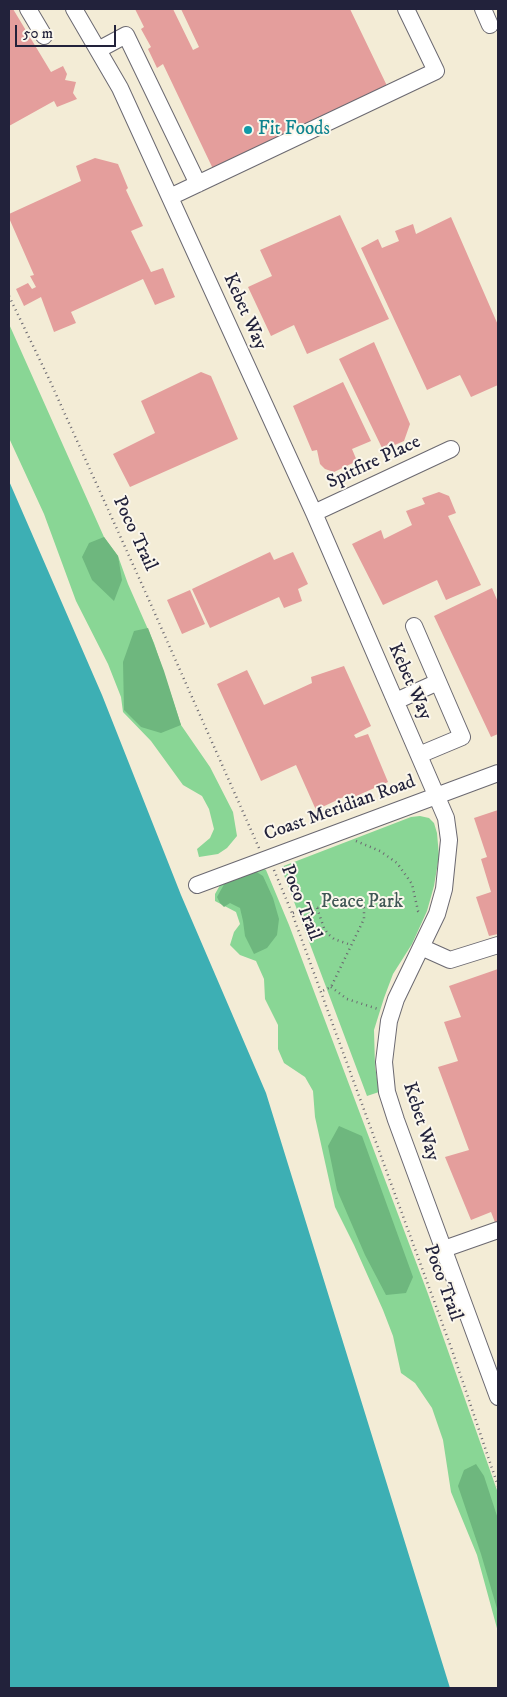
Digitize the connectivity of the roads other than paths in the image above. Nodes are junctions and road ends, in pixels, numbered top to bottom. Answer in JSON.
{"nodes":[{"id":1,"x":28,"y":9,"type":"edge"},
{"id":2,"x":74,"y":9,"type":"edge"},
{"id":3,"x":406,"y":9,"type":"edge"},
{"id":4,"x":482,"y":9,"type":"edge"},
{"id":5,"x":490,"y":25,"type":"dead end"},
{"id":6,"x":44,"y":36,"type":"dead end"},
{"id":7,"x":98,"y":50,"type":"junction"},
{"id":8,"x":145,"y":77,"type":"junction"},
{"id":9,"x":120,"y":88,"type":"junction"},
{"id":10,"x":198,"y":184,"type":"junction"},
{"id":11,"x":170,"y":197,"type":"junction"},
{"id":12,"x":451,"y":449,"type":"dead end"},
{"id":13,"x":314,"y":513,"type":"junction"},
{"id":14,"x":414,"y":626,"type":"dead end"},
{"id":15,"x":438,"y":682,"type":"junction"},
{"id":16,"x":396,"y":701,"type":"junction"},
{"id":17,"x":419,"y":755,"type":"junction"},
{"id":18,"x":498,"y":773,"type":"edge"},
{"id":19,"x":437,"y":795,"type":"junction"},
{"id":20,"x":197,"y":886,"type":"dead end"},
{"id":21,"x":498,"y":944,"type":"edge"},
{"id":22,"x":421,"y":947,"type":"junction"},
{"id":23,"x":498,"y":1230,"type":"edge"},
{"id":24,"x":444,"y":1249,"type":"junction"},
{"id":25,"x":491,"y":1354,"type":"edge"},
{"id":26,"x":498,"y":1397,"type":"edge"}],
"edges":[{"from":1,"to":6,"type":"street"},
{"from":2,"to":7,"type":"street","name":"Kebet Way"},
{"from":3,"to":10,"type":"street"},
{"from":4,"to":5,"type":"street"},
{"from":7,"to":8,"type":"street"},
{"from":7,"to":9,"type":"street","name":"Kebet Way"},
{"from":8,"to":9,"type":"street"},
{"from":8,"to":10,"type":"street"},
{"from":9,"to":11,"type":"street","name":"Kebet Way"},
{"from":10,"to":11,"type":"street"},
{"from":11,"to":13,"type":"street","name":"Kebet Way"},
{"from":12,"to":13,"type":"street","name":"Spitfire Place"},
{"from":13,"to":16,"type":"street","name":"Kebet Way"},
{"from":14,"to":15,"type":"street"},
{"from":15,"to":16,"type":"street"},
{"from":15,"to":17,"type":"street"},
{"from":16,"to":17,"type":"street","name":"Kebet Way"},
{"from":17,"to":19,"type":"street","name":"Kebet Way"},
{"from":18,"to":19,"type":"street","name":"Coast Meridian Road"},
{"from":19,"to":20,"type":"street","name":"Coast Meridian Road"},
{"from":19,"to":22,"type":"street","name":"Kebet Way"},
{"from":21,"to":22,"type":"street"},
{"from":22,"to":24,"type":"street","name":"Kebet Way"},
{"from":23,"to":24,"type":"street"},
{"from":24,"to":25,"type":"street","name":"Kebet Way"},
{"from":25,"to":26,"type":"street","name":"Kebet Way"}]}
